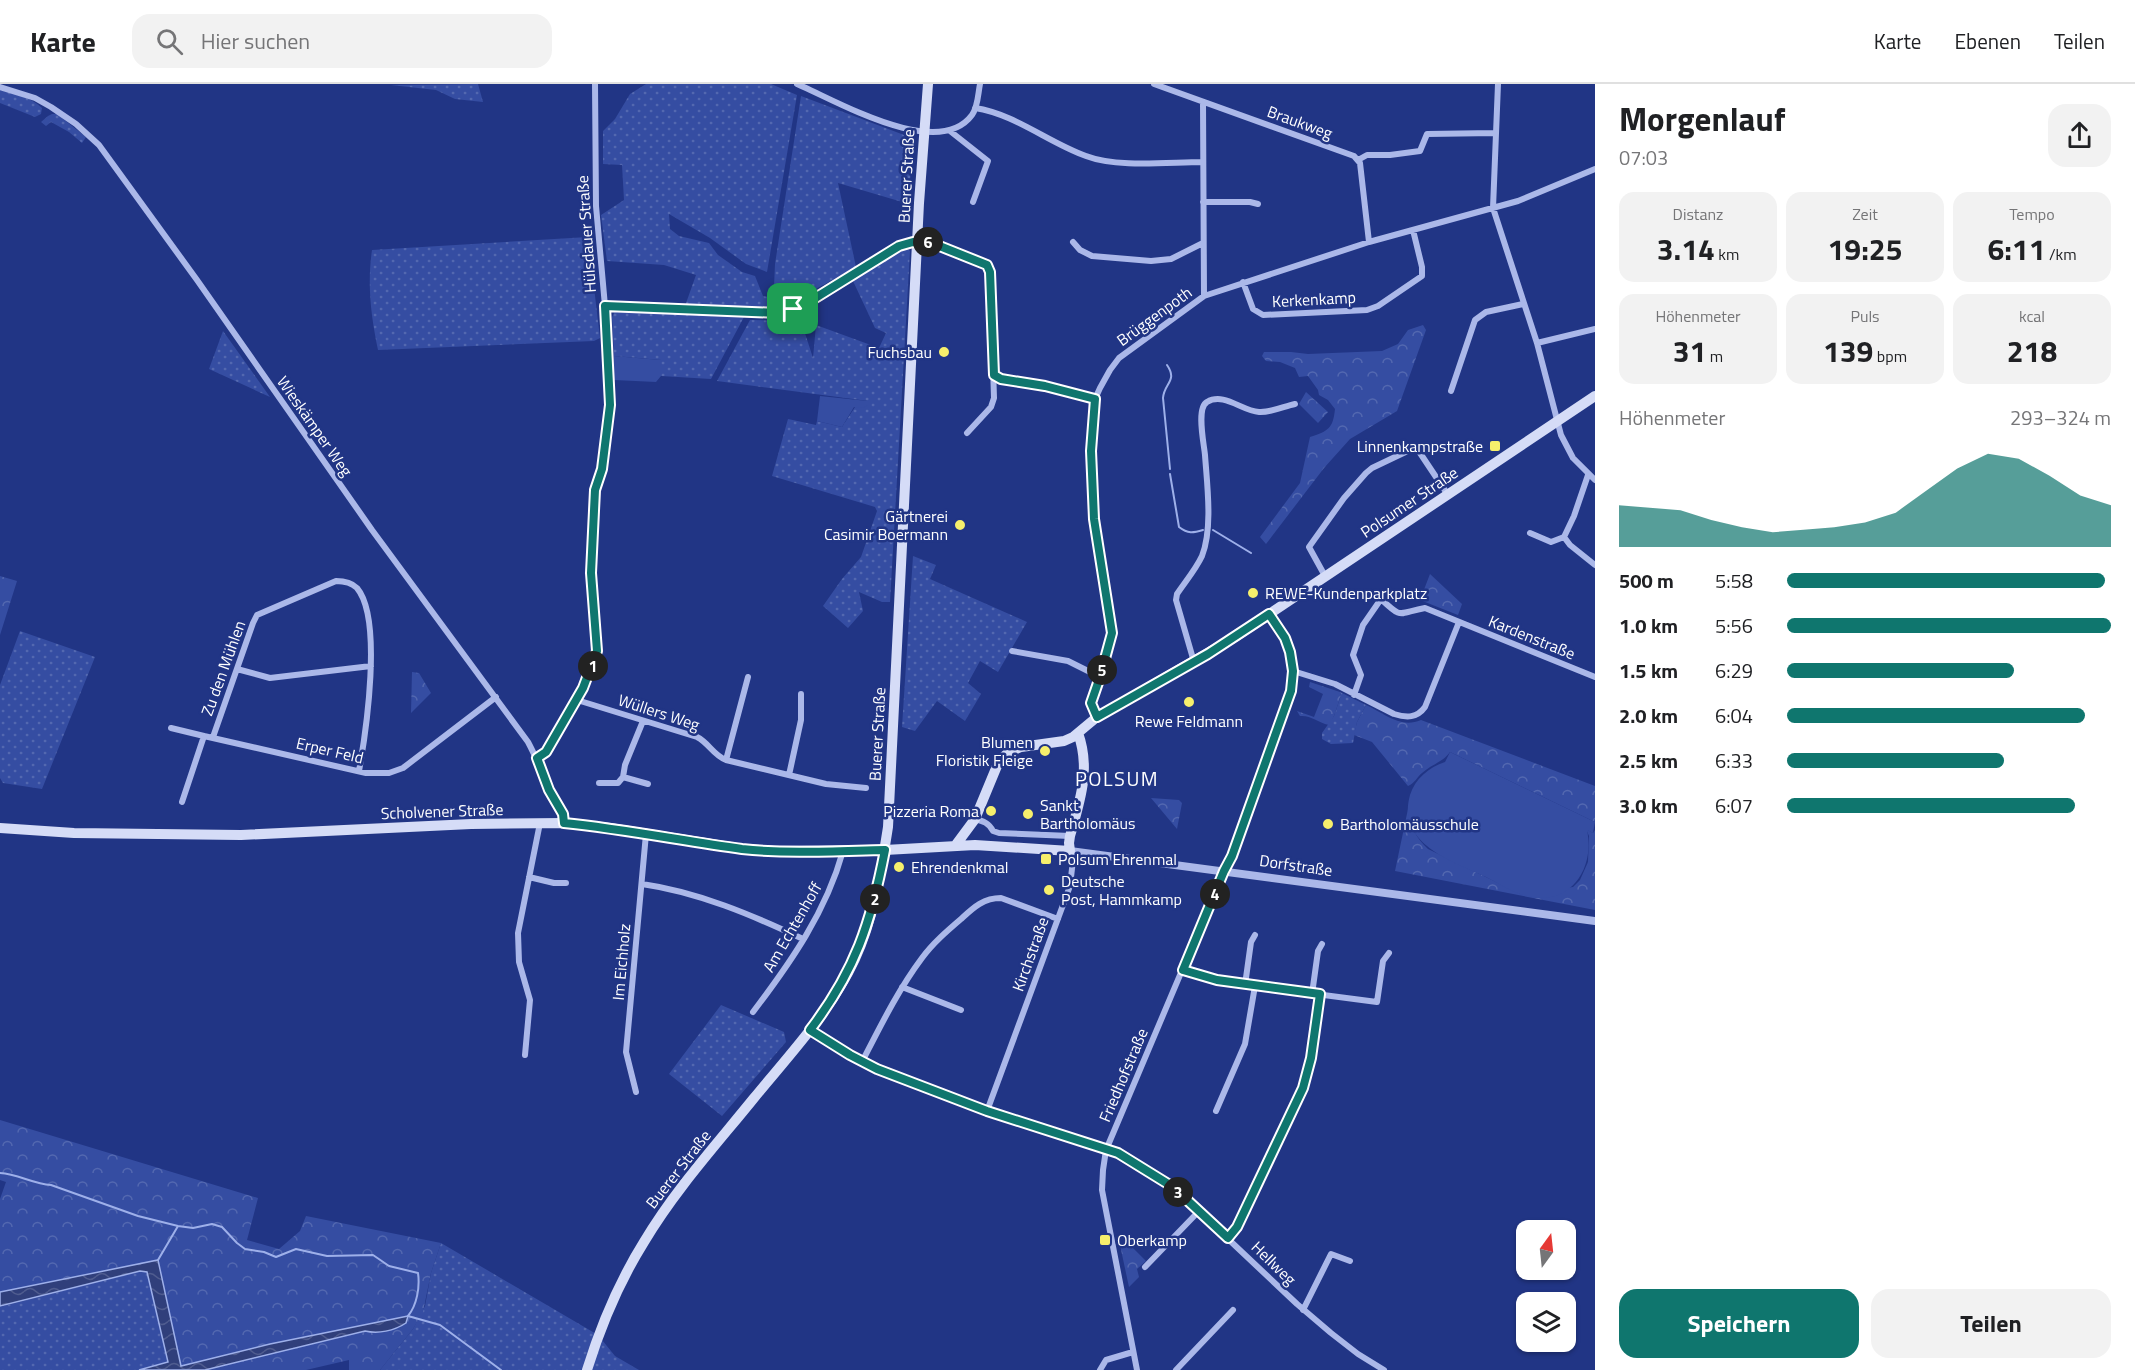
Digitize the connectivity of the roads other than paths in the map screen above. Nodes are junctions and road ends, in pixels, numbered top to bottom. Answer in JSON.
{"nodes":[{"id":1,"x":595,"y":84,"type":"edge"},
{"id":2,"x":797,"y":84,"type":"edge"},
{"id":3,"x":928,"y":84,"type":"edge"},
{"id":4,"x":980,"y":84,"type":"edge"},
{"id":5,"x":1154,"y":84,"type":"edge"},
{"id":6,"x":1497,"y":84,"type":"edge"},
{"id":7,"x":0,"y":87,"type":"edge"},
{"id":8,"x":1203,"y":102,"type":"junction"},
{"id":9,"x":975,"y":108,"type":"junction"},
{"id":10,"x":950,"y":131,"type":"junction"},
{"id":11,"x":923,"y":132,"type":"junction"},
{"id":12,"x":1495,"y":133,"type":"junction"},
{"id":13,"x":1358,"y":160,"type":"junction"},
{"id":14,"x":1202,"y":162,"type":"junction"},
{"id":15,"x":1595,"y":169,"type":"edge"},
{"id":16,"x":973,"y":202,"type":"dead end"},
{"id":17,"x":1203,"y":202,"type":"junction"},
{"id":18,"x":1258,"y":204,"type":"dead end"},
{"id":19,"x":1492,"y":208,"type":"junction"},
{"id":20,"x":1413,"y":230,"type":"junction"},
{"id":21,"x":918,"y":242,"type":"junction"},
{"id":22,"x":1073,"y":242,"type":"dead end"},
{"id":23,"x":1369,"y":242,"type":"junction"},
{"id":24,"x":1203,"y":243,"type":"junction"},
{"id":25,"x":1243,"y":282,"type":"junction"},
{"id":26,"x":1204,"y":296,"type":"junction"},
{"id":27,"x":1523,"y":304,"type":"junction"},
{"id":28,"x":605,"y":306,"type":"junction"},
{"id":29,"x":1595,"y":329,"type":"edge"},
{"id":30,"x":1537,"y":343,"type":"junction"},
{"id":31,"x":994,"y":375,"type":"junction"},
{"id":32,"x":1451,"y":392,"type":"dead end"},
{"id":33,"x":1595,"y":396,"type":"edge"},
{"id":34,"x":1095,"y":399,"type":"junction"},
{"id":35,"x":1295,"y":404,"type":"dead end"},
{"id":36,"x":1557,"y":420,"type":"junction"},
{"id":37,"x":967,"y":433,"type":"dead end"},
{"id":38,"x":1588,"y":475,"type":"junction"},
{"id":39,"x":1595,"y":480,"type":"edge"},
{"id":40,"x":1448,"y":495,"type":"junction"},
{"id":41,"x":1530,"y":533,"type":"dead end"},
{"id":42,"x":1564,"y":537,"type":"junction"},
{"id":43,"x":1595,"y":565,"type":"edge"},
{"id":44,"x":1325,"y":576,"type":"junction"},
{"id":45,"x":1269,"y":614,"type":"junction"},
{"id":46,"x":1459,"y":622,"type":"junction"},
{"id":47,"x":1012,"y":651,"type":"dead end"},
{"id":48,"x":1194,"y":662,"type":"junction"},
{"id":49,"x":371,"y":666,"type":"junction"},
{"id":50,"x":237,"y":669,"type":"junction"},
{"id":51,"x":1293,"y":671,"type":"junction"},
{"id":52,"x":748,"y":677,"type":"dead end"},
{"id":53,"x":1100,"y":677,"type":"junction"},
{"id":54,"x":1595,"y":677,"type":"edge"},
{"id":55,"x":801,"y":694,"type":"dead end"},
{"id":56,"x":1354,"y":695,"type":"junction"},
{"id":57,"x":496,"y":697,"type":"junction"},
{"id":58,"x":577,"y":700,"type":"junction"},
{"id":59,"x":1097,"y":717,"type":"junction"},
{"id":60,"x":643,"y":721,"type":"junction"},
{"id":61,"x":171,"y":728,"type":"dead end"},
{"id":62,"x":1078,"y":733,"type":"junction"},
{"id":63,"x":204,"y":736,"type":"junction"},
{"id":64,"x":213,"y":737,"type":"junction"},
{"id":65,"x":537,"y":758,"type":"junction"},
{"id":66,"x":726,"y":760,"type":"junction"},
{"id":67,"x":359,"y":771,"type":"junction"},
{"id":68,"x":789,"y":775,"type":"junction"},
{"id":69,"x":623,"y":777,"type":"junction"},
{"id":70,"x":599,"y":783,"type":"dead end"},
{"id":71,"x":648,"y":783,"type":"dead end"},
{"id":72,"x":866,"y":788,"type":"dead end"},
{"id":73,"x":182,"y":802,"type":"dead end"},
{"id":74,"x":975,"y":819,"type":"junction"},
{"id":75,"x":540,"y":823,"type":"junction"},
{"id":76,"x":564,"y":823,"type":"junction"},
{"id":77,"x":0,"y":828,"type":"edge"},
{"id":78,"x":646,"y":834,"type":"junction"},
{"id":79,"x":1070,"y":836,"type":"junction"},
{"id":80,"x":955,"y":846,"type":"junction"},
{"id":81,"x":885,"y":850,"type":"junction"},
{"id":82,"x":843,"y":851,"type":"junction"},
{"id":83,"x":1070,"y":851,"type":"junction"},
{"id":84,"x":1224,"y":871,"type":"junction"},
{"id":85,"x":529,"y":877,"type":"junction"},
{"id":86,"x":566,"y":883,"type":"dead end"},
{"id":87,"x":642,"y":884,"type":"junction"},
{"id":88,"x":1059,"y":919,"type":"junction"},
{"id":89,"x":1595,"y":921,"type":"edge"},
{"id":90,"x":1255,"y":935,"type":"dead end"},
{"id":91,"x":803,"y":939,"type":"junction"},
{"id":92,"x":1322,"y":944,"type":"dead end"},
{"id":93,"x":1389,"y":952,"type":"dead end"},
{"id":94,"x":1183,"y":970,"type":"junction"},
{"id":95,"x":1245,"y":985,"type":"junction"},
{"id":96,"x":1255,"y":986,"type":"junction"},
{"id":97,"x":902,"y":987,"type":"junction"},
{"id":98,"x":1312,"y":993,"type":"junction"},
{"id":99,"x":1320,"y":994,"type":"junction"},
{"id":100,"x":961,"y":1010,"type":"dead end"},
{"id":101,"x":753,"y":1012,"type":"dead end"},
{"id":102,"x":810,"y":1030,"type":"junction"},
{"id":103,"x":525,"y":1055,"type":"dead end"},
{"id":104,"x":862,"y":1062,"type":"junction"},
{"id":105,"x":636,"y":1092,"type":"dead end"},
{"id":106,"x":987,"y":1111,"type":"junction"},
{"id":107,"x":1216,"y":1111,"type":"dead end"},
{"id":108,"x":1106,"y":1150,"type":"junction"},
{"id":109,"x":1199,"y":1211,"type":"junction"},
{"id":110,"x":1228,"y":1238,"type":"junction"},
{"id":111,"x":1350,"y":1261,"type":"dead end"},
{"id":112,"x":1145,"y":1267,"type":"dead end"},
{"id":113,"x":1233,"y":1310,"type":"dead end"},
{"id":114,"x":1303,"y":1310,"type":"junction"},
{"id":115,"x":1133,"y":1352,"type":"junction"},
{"id":116,"x":586,"y":1370,"type":"edge"},
{"id":117,"x":1100,"y":1370,"type":"edge"},
{"id":118,"x":1137,"y":1370,"type":"edge"},
{"id":119,"x":1176,"y":1370,"type":"edge"},
{"id":120,"x":1384,"y":1370,"type":"edge"}],
"edges":[{"from":1,"to":28,"type":"street","name":"Hülsdauer Straße"},
{"from":2,"to":11,"type":"street"},
{"from":3,"to":11,"type":"main road","name":"Buerer Straße"},
{"from":4,"to":9,"type":"street"},
{"from":5,"to":8,"type":"street","name":"Braukweg"},
{"from":6,"to":12,"type":"street"},
{"from":7,"to":57,"type":"street","name":"Wieskämper Weg"},
{"from":8,"to":13,"type":"street","name":"Braukweg"},
{"from":8,"to":14,"type":"street"},
{"from":9,"to":10,"type":"street"},
{"from":9,"to":14,"type":"street"},
{"from":10,"to":11,"type":"street"},
{"from":10,"to":16,"type":"street"},
{"from":11,"to":21,"type":"main road","name":"Buerer Straße"},
{"from":12,"to":13,"type":"street"},
{"from":12,"to":19,"type":"street"},
{"from":13,"to":23,"type":"street"},
{"from":14,"to":17,"type":"street"},
{"from":15,"to":19,"type":"street","name":"Brüggenpoth"},
{"from":17,"to":18,"type":"street"},
{"from":17,"to":24,"type":"street"},
{"from":19,"to":20,"type":"street","name":"Brüggenpoth"},
{"from":19,"to":27,"type":"street"},
{"from":20,"to":23,"type":"street","name":"Brüggenpoth"},
{"from":20,"to":25,"type":"street","name":"Kerkenkamp"},
{"from":21,"to":28,"type":"street"},
{"from":21,"to":31,"type":"street"},
{"from":21,"to":81,"type":"main road","name":"Buerer Straße"},
{"from":22,"to":24,"type":"street"},
{"from":23,"to":25,"type":"street","name":"Brüggenpoth"},
{"from":24,"to":26,"type":"street"},
{"from":25,"to":26,"type":"street","name":"Brüggenpoth"},
{"from":26,"to":34,"type":"street","name":"Brüggenpoth"},
{"from":27,"to":30,"type":"street"},
{"from":27,"to":32,"type":"street"},
{"from":28,"to":58,"type":"street","name":"Hülsdauer Straße"},
{"from":29,"to":30,"type":"street"},
{"from":30,"to":36,"type":"street"},
{"from":31,"to":34,"type":"street"},
{"from":31,"to":37,"type":"street"},
{"from":33,"to":36,"type":"main road","name":"Polsumer Straße"},
{"from":34,"to":53,"type":"street","name":"Brüggenpoth"},
{"from":35,"to":48,"type":"street"},
{"from":36,"to":38,"type":"street"},
{"from":36,"to":40,"type":"main road","name":"Polsumer Straße"},
{"from":38,"to":39,"type":"street"},
{"from":38,"to":42,"type":"street"},
{"from":40,"to":44,"type":"main road","name":"Polsumer Straße"},
{"from":40,"to":44,"type":"street"},
{"from":41,"to":42,"type":"street"},
{"from":42,"to":43,"type":"street"},
{"from":44,"to":45,"type":"main road","name":"Polsumer Straße"},
{"from":45,"to":48,"type":"main road","name":"Polsumer Straße"},
{"from":45,"to":51,"type":"street"},
{"from":46,"to":54,"type":"street","name":"Kardenstraße"},
{"from":46,"to":56,"type":"street"},
{"from":46,"to":56,"type":"street","name":"Kardenstraße"},
{"from":47,"to":53,"type":"street"},
{"from":48,"to":59,"type":"main road","name":"Polsumer Straße"},
{"from":49,"to":50,"type":"street"},
{"from":49,"to":50,"type":"street","name":"Zu den Mühlen"},
{"from":49,"to":67,"type":"street","name":"Zu den Mühlen"},
{"from":50,"to":64,"type":"street","name":"Zu den Mühlen"},
{"from":51,"to":56,"type":"street"},
{"from":51,"to":84,"type":"street","name":"Friedhofstraße"},
{"from":52,"to":66,"type":"street"},
{"from":53,"to":59,"type":"street","name":"Brüggenpoth"},
{"from":55,"to":68,"type":"street"},
{"from":57,"to":65,"type":"street","name":"Wieskämper Weg"},
{"from":57,"to":67,"type":"street","name":"Erper Feld"},
{"from":58,"to":60,"type":"street","name":"Wüllers Weg"},
{"from":58,"to":65,"type":"street","name":"Hülsdauer Straße"},
{"from":59,"to":62,"type":"main road","name":"Polsumer Straße"},
{"from":60,"to":66,"type":"street","name":"Wüllers Weg"},
{"from":60,"to":69,"type":"street"},
{"from":61,"to":63,"type":"street","name":"Erper Feld"},
{"from":62,"to":74,"type":"main road"},
{"from":62,"to":79,"type":"main road","name":"Kirchstraße"},
{"from":63,"to":64,"type":"street","name":"Erper Feld"},
{"from":63,"to":73,"type":"street"},
{"from":64,"to":67,"type":"street","name":"Erper Feld"},
{"from":65,"to":76,"type":"street","name":"Wieskämper Weg"},
{"from":66,"to":68,"type":"street","name":"Wüllers Weg"},
{"from":68,"to":72,"type":"street","name":"Wüllers Weg"},
{"from":69,"to":70,"type":"street"},
{"from":69,"to":71,"type":"street"},
{"from":74,"to":79,"type":"street"},
{"from":74,"to":80,"type":"main road"},
{"from":75,"to":76,"type":"main road","name":"Scholvener Straße"},
{"from":75,"to":77,"type":"main road","name":"Scholvener Straße"},
{"from":75,"to":85,"type":"street"},
{"from":76,"to":78,"type":"main road","name":"Scholvener Straße"},
{"from":78,"to":82,"type":"main road","name":"Scholvener Straße"},
{"from":78,"to":87,"type":"street","name":"Im Eichholz"},
{"from":79,"to":83,"type":"main road","name":"Kirchstraße"},
{"from":80,"to":81,"type":"main road","name":"Dorfstraße"},
{"from":80,"to":83,"type":"main road","name":"Dorfstraße"},
{"from":81,"to":82,"type":"main road","name":"Scholvener Straße"},
{"from":81,"to":102,"type":"main road","name":"Buerer Straße"},
{"from":82,"to":91,"type":"street","name":"Am Echtenhoff"},
{"from":83,"to":84,"type":"street","name":"Dorfstraße"},
{"from":83,"to":88,"type":"street","name":"Kirchstraße"},
{"from":84,"to":89,"type":"street","name":"Dorfstraße"},
{"from":84,"to":94,"type":"street","name":"Friedhofstraße"},
{"from":85,"to":86,"type":"street"},
{"from":85,"to":103,"type":"street"},
{"from":87,"to":91,"type":"street"},
{"from":87,"to":105,"type":"street","name":"Im Eichholz"},
{"from":88,"to":97,"type":"street"},
{"from":88,"to":106,"type":"street","name":"Kirchstraße"},
{"from":90,"to":95,"type":"street"},
{"from":91,"to":101,"type":"street","name":"Am Echtenhoff"},
{"from":92,"to":98,"type":"street"},
{"from":93,"to":99,"type":"street"},
{"from":94,"to":95,"type":"street"},
{"from":94,"to":108,"type":"street","name":"Friedhofstraße"},
{"from":95,"to":96,"type":"street"},
{"from":96,"to":98,"type":"street"},
{"from":96,"to":107,"type":"street"},
{"from":97,"to":100,"type":"street"},
{"from":97,"to":104,"type":"street"},
{"from":98,"to":99,"type":"street"},
{"from":99,"to":110,"type":"street"},
{"from":102,"to":104,"type":"street"},
{"from":102,"to":116,"type":"main road","name":"Buerer Straße"},
{"from":104,"to":106,"type":"street"},
{"from":106,"to":108,"type":"street"},
{"from":108,"to":109,"type":"street","name":"Hellweg"},
{"from":108,"to":115,"type":"street","name":"Friedhofstraße"},
{"from":109,"to":110,"type":"street","name":"Hellweg"},
{"from":109,"to":112,"type":"street"},
{"from":110,"to":114,"type":"street","name":"Hellweg"},
{"from":111,"to":114,"type":"street","name":"Hellweg"},
{"from":113,"to":119,"type":"street"},
{"from":114,"to":120,"type":"street","name":"Hellweg"},
{"from":115,"to":117,"type":"street"},
{"from":115,"to":118,"type":"street","name":"Friedhofstraße"}]}
